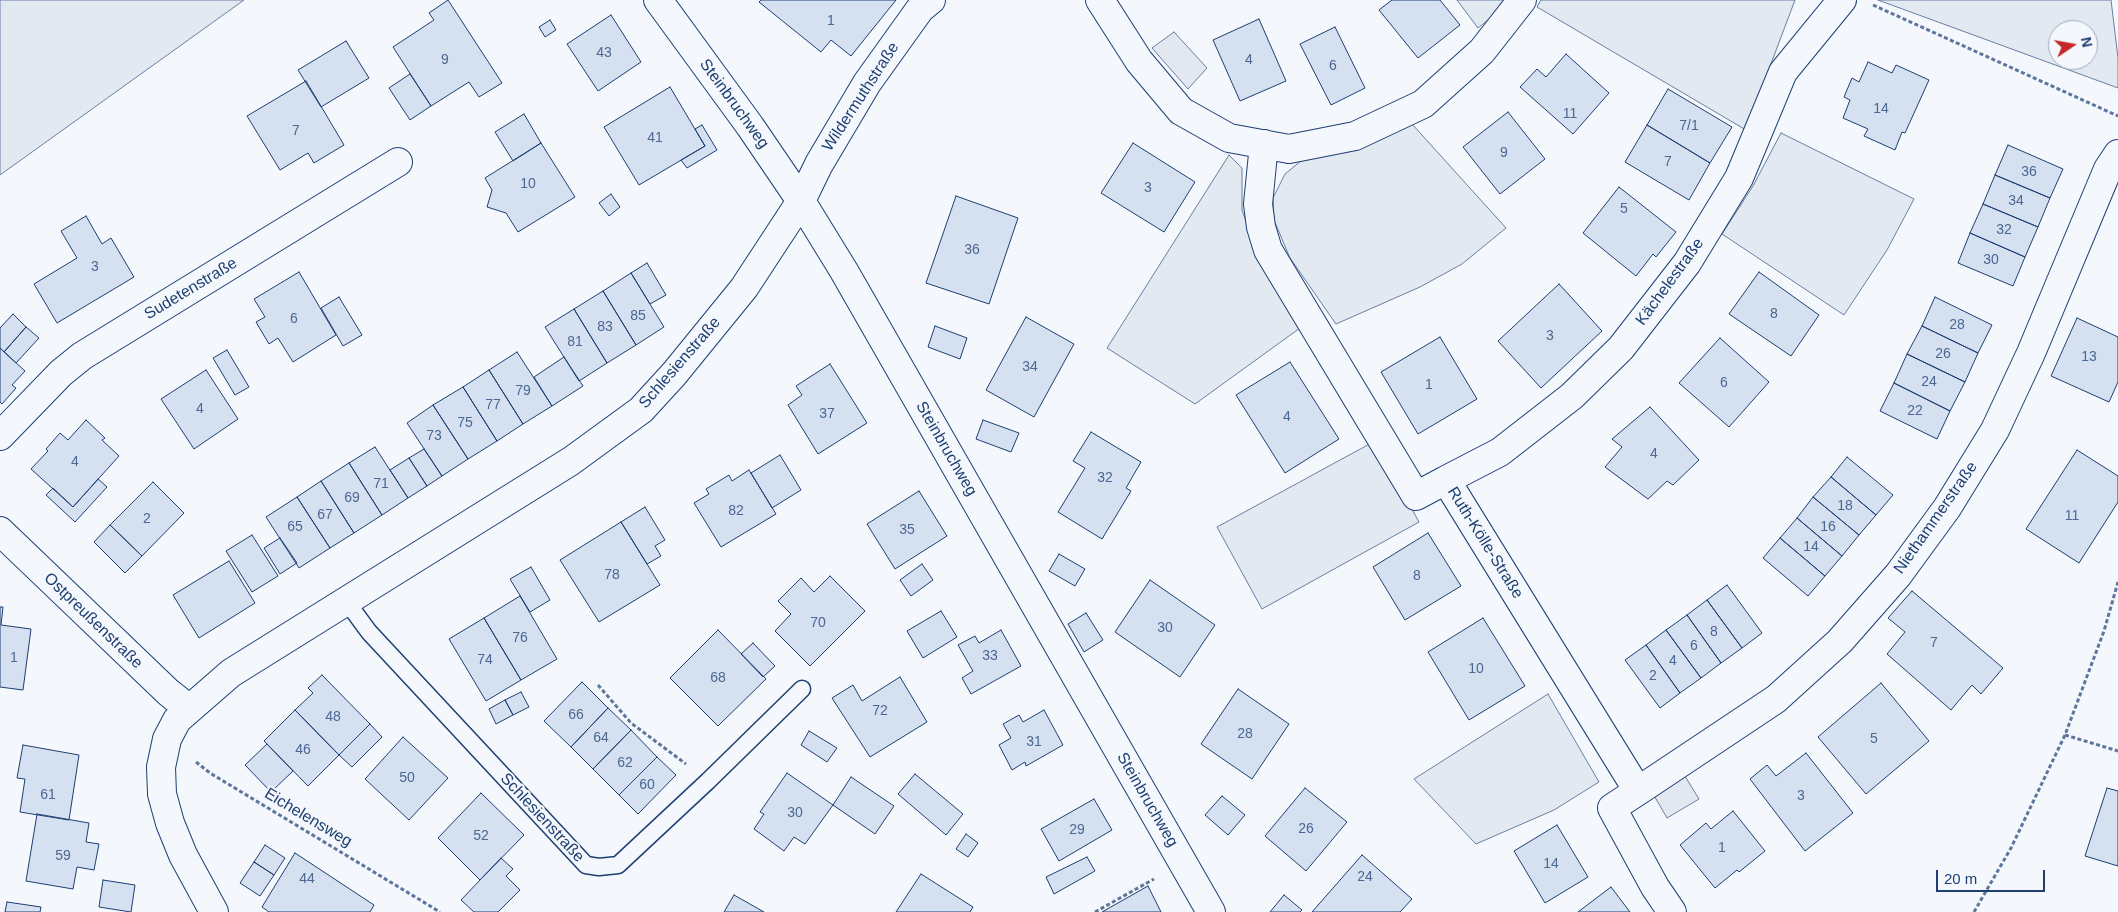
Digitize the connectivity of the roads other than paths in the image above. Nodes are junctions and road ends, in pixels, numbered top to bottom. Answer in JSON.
{"nodes":[{"id":1,"x":658,"y":0,"type":"edge"},
{"id":2,"x":931,"y":0,"type":"edge"},
{"id":3,"x":1100,"y":0,"type":"edge"},
{"id":4,"x":1522,"y":0,"type":"edge"},
{"id":5,"x":1842,"y":0,"type":"edge"},
{"id":6,"x":1264,"y":144,"type":"junction"},
{"id":7,"x":2118,"y":154,"type":"edge"},
{"id":8,"x":398,"y":162,"type":"dead end"},
{"id":9,"x":801,"y":201,"type":"junction"},
{"id":10,"x":0,"y":436,"type":"edge"},
{"id":11,"x":1446,"y":480,"type":"junction"},
{"id":12,"x":0,"y":531,"type":"edge"},
{"id":13,"x":347,"y":602,"type":"junction"},
{"id":14,"x":802,"y":689,"type":"dead end"},
{"id":15,"x":188,"y":708,"type":"junction"},
{"id":16,"x":1638,"y":791,"type":"junction"},
{"id":17,"x":214,"y":912,"type":"edge"},
{"id":18,"x":1211,"y":912,"type":"edge"},
{"id":19,"x":1672,"y":912,"type":"edge"}],
"edges":[{"from":1,"to":9,"type":"street","name":"Steinbruchweg"},
{"from":2,"to":9,"type":"street","name":"Wildermuthstraße"},
{"from":3,"to":6,"type":"street"},
{"from":4,"to":6,"type":"street"},
{"from":5,"to":11,"type":"street","name":"Kächelestraße"},
{"from":6,"to":11,"type":"street","name":"Ruth-Kölle-Straße"},
{"from":7,"to":16,"type":"street","name":"Niethammerstraße"},
{"from":8,"to":10,"type":"street","name":"Sudetenstraße"},
{"from":9,"to":13,"type":"street","name":"Schlesienstraße"},
{"from":9,"to":18,"type":"street","name":"Steinbruchweg"},
{"from":11,"to":16,"type":"street","name":"Ruth-Kölle-Straße"},
{"from":12,"to":15,"type":"street","name":"Ostpreußenstraße"},
{"from":13,"to":14,"type":"lane","name":"Schlesienstraße"},
{"from":13,"to":15,"type":"street","name":"Schlesienstraße"},
{"from":15,"to":17,"type":"street","name":"Schlesienstraße"},
{"from":16,"to":19,"type":"street"}]}
